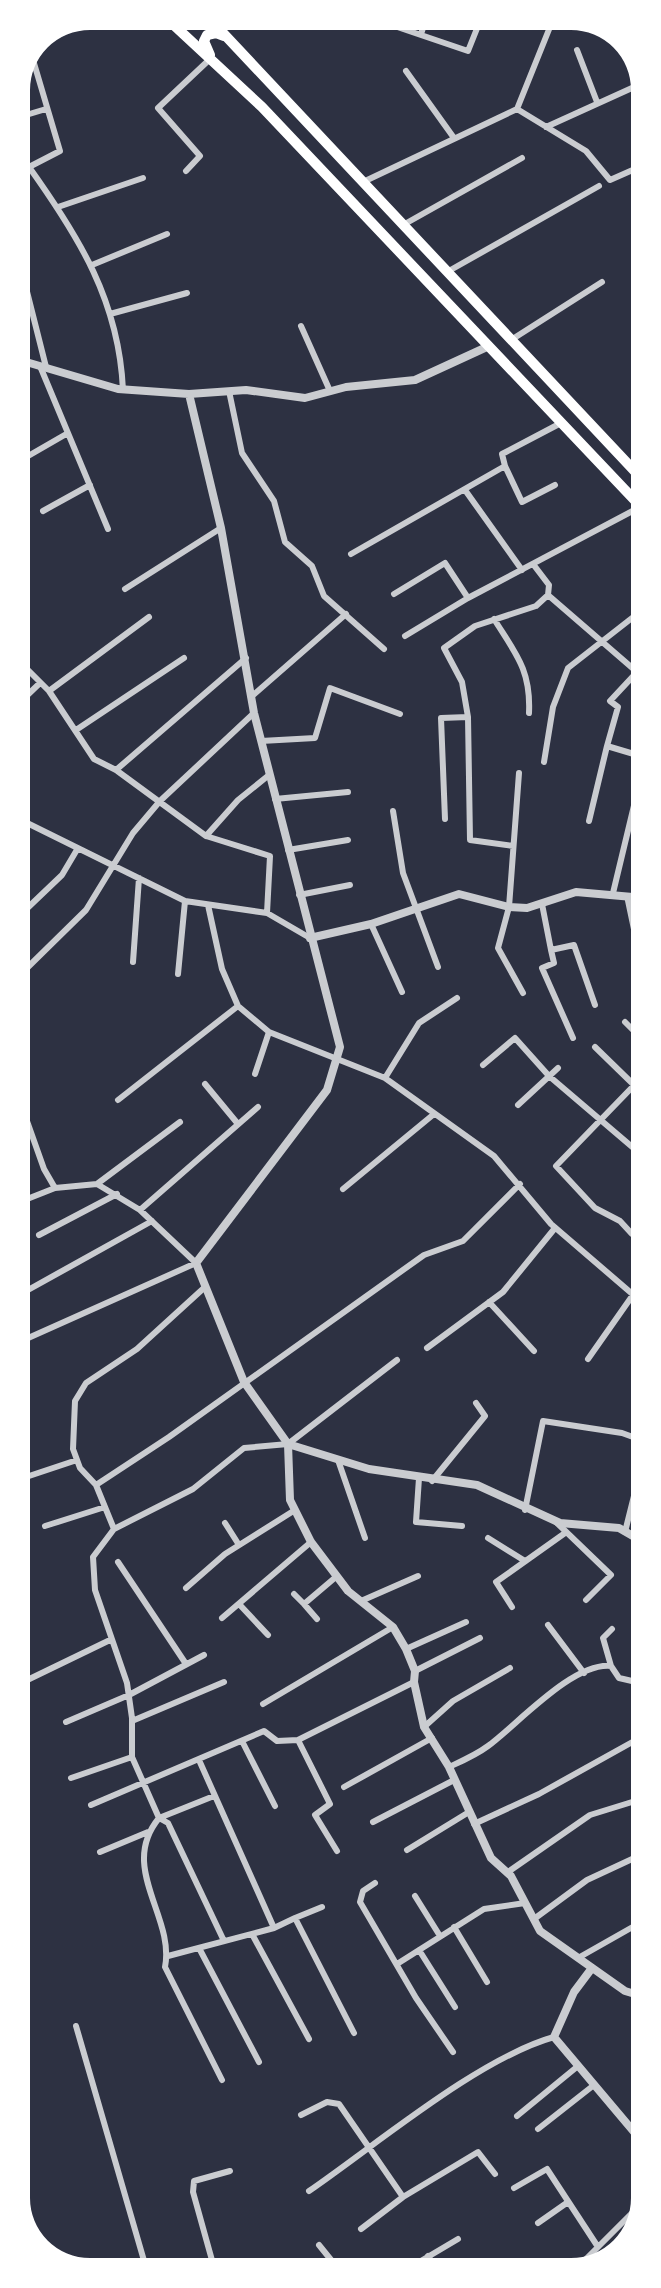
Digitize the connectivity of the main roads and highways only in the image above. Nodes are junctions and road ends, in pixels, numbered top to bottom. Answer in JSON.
{"nodes":[{"id":1,"x":179,"y":30,"type":"edge"},
{"id":2,"x":220,"y":30,"type":"edge"},
{"id":3,"x":226,"y":37,"type":"junction"},
{"id":4,"x":219,"y":68,"type":"junction"},
{"id":5,"x":631,"y":467,"type":"edge"},
{"id":6,"x":631,"y":496,"type":"edge"}],
"edges":[{"from":1,"to":4,"type":"highway"},
{"from":2,"to":3,"type":"highway"},
{"from":3,"to":4,"type":"highway"},
{"from":3,"to":5,"type":"highway"},
{"from":4,"to":6,"type":"highway"}]}
